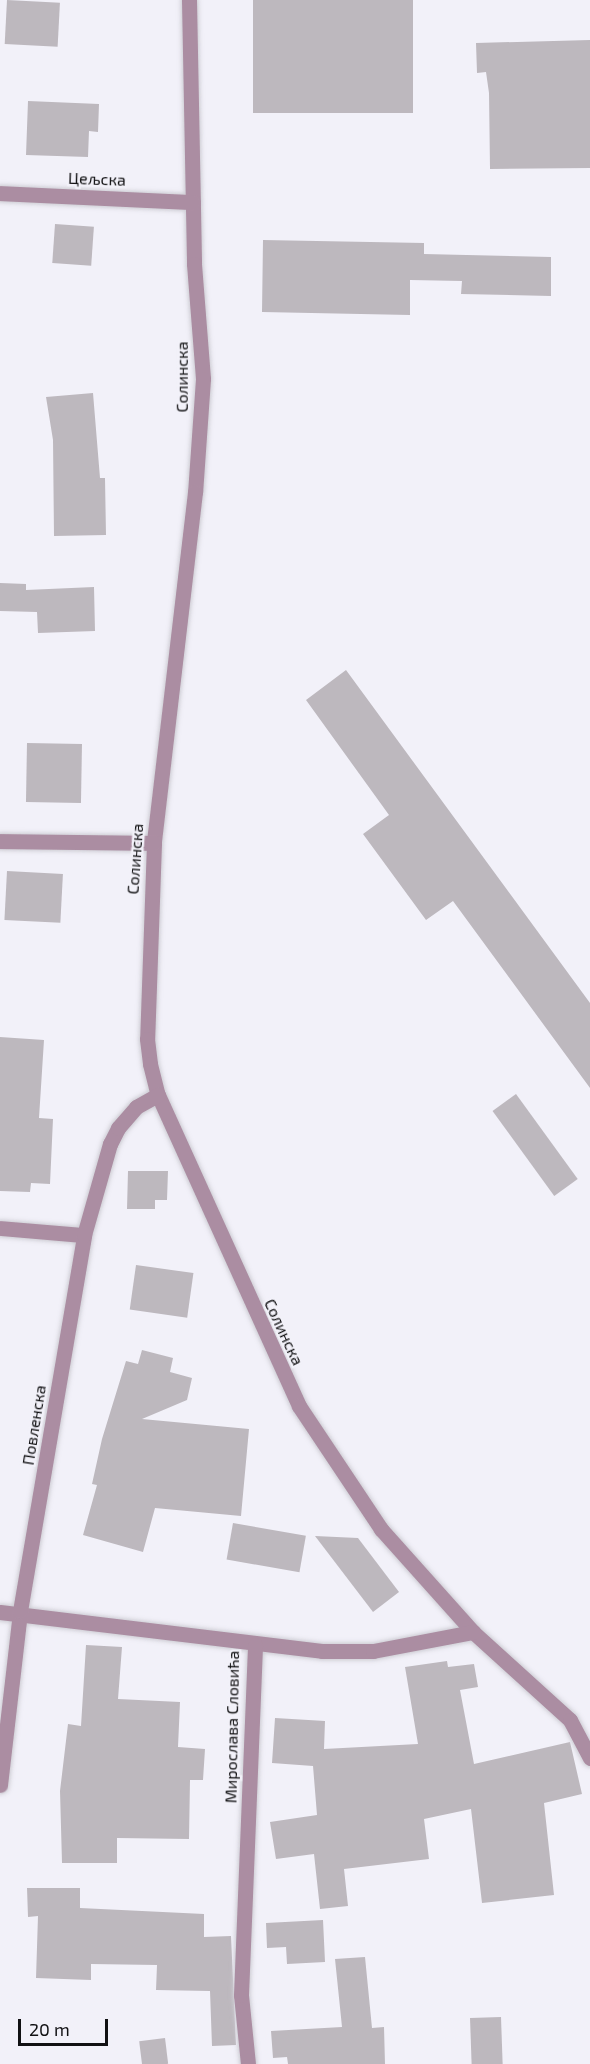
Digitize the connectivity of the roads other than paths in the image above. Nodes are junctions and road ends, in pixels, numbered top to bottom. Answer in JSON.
{"nodes":[{"id":1,"x":189,"y":0,"type":"edge"},
{"id":2,"x":0,"y":193,"type":"edge"},
{"id":3,"x":193,"y":202,"type":"junction"},
{"id":4,"x":0,"y":841,"type":"edge"},
{"id":5,"x":154,"y":843,"type":"junction"},
{"id":6,"x":158,"y":1095,"type":"junction"},
{"id":7,"x":0,"y":1228,"type":"edge"},
{"id":8,"x":84,"y":1235,"type":"junction"},
{"id":9,"x":20,"y":1611,"type":"junction"},
{"id":10,"x":0,"y":1612,"type":"edge"},
{"id":11,"x":473,"y":1632,"type":"junction"},
{"id":12,"x":255,"y":1645,"type":"junction"},
{"id":13,"x":590,"y":1758,"type":"edge"},
{"id":14,"x":0,"y":1785,"type":"edge"},
{"id":15,"x":248,"y":2064,"type":"edge"}],
"edges":[{"from":1,"to":3,"type":"street","name":"Солинска"},
{"from":2,"to":3,"type":"street","name":"Цељска"},
{"from":3,"to":5,"type":"street","name":"Солинска"},
{"from":4,"to":5,"type":"street"},
{"from":5,"to":6,"type":"street","name":"Солинска"},
{"from":6,"to":8,"type":"street","name":"Повленска"},
{"from":6,"to":11,"type":"street","name":"Солинска"},
{"from":7,"to":8,"type":"street"},
{"from":8,"to":9,"type":"street","name":"Повленска"},
{"from":9,"to":10,"type":"street","name":"Мирослава Словића"},
{"from":9,"to":12,"type":"street","name":"Мирослава Словића"},
{"from":9,"to":14,"type":"street","name":"Повленска"},
{"from":11,"to":12,"type":"street"},
{"from":11,"to":13,"type":"street","name":"Солинска"},
{"from":12,"to":15,"type":"street","name":"Мирослава Словића"}]}
